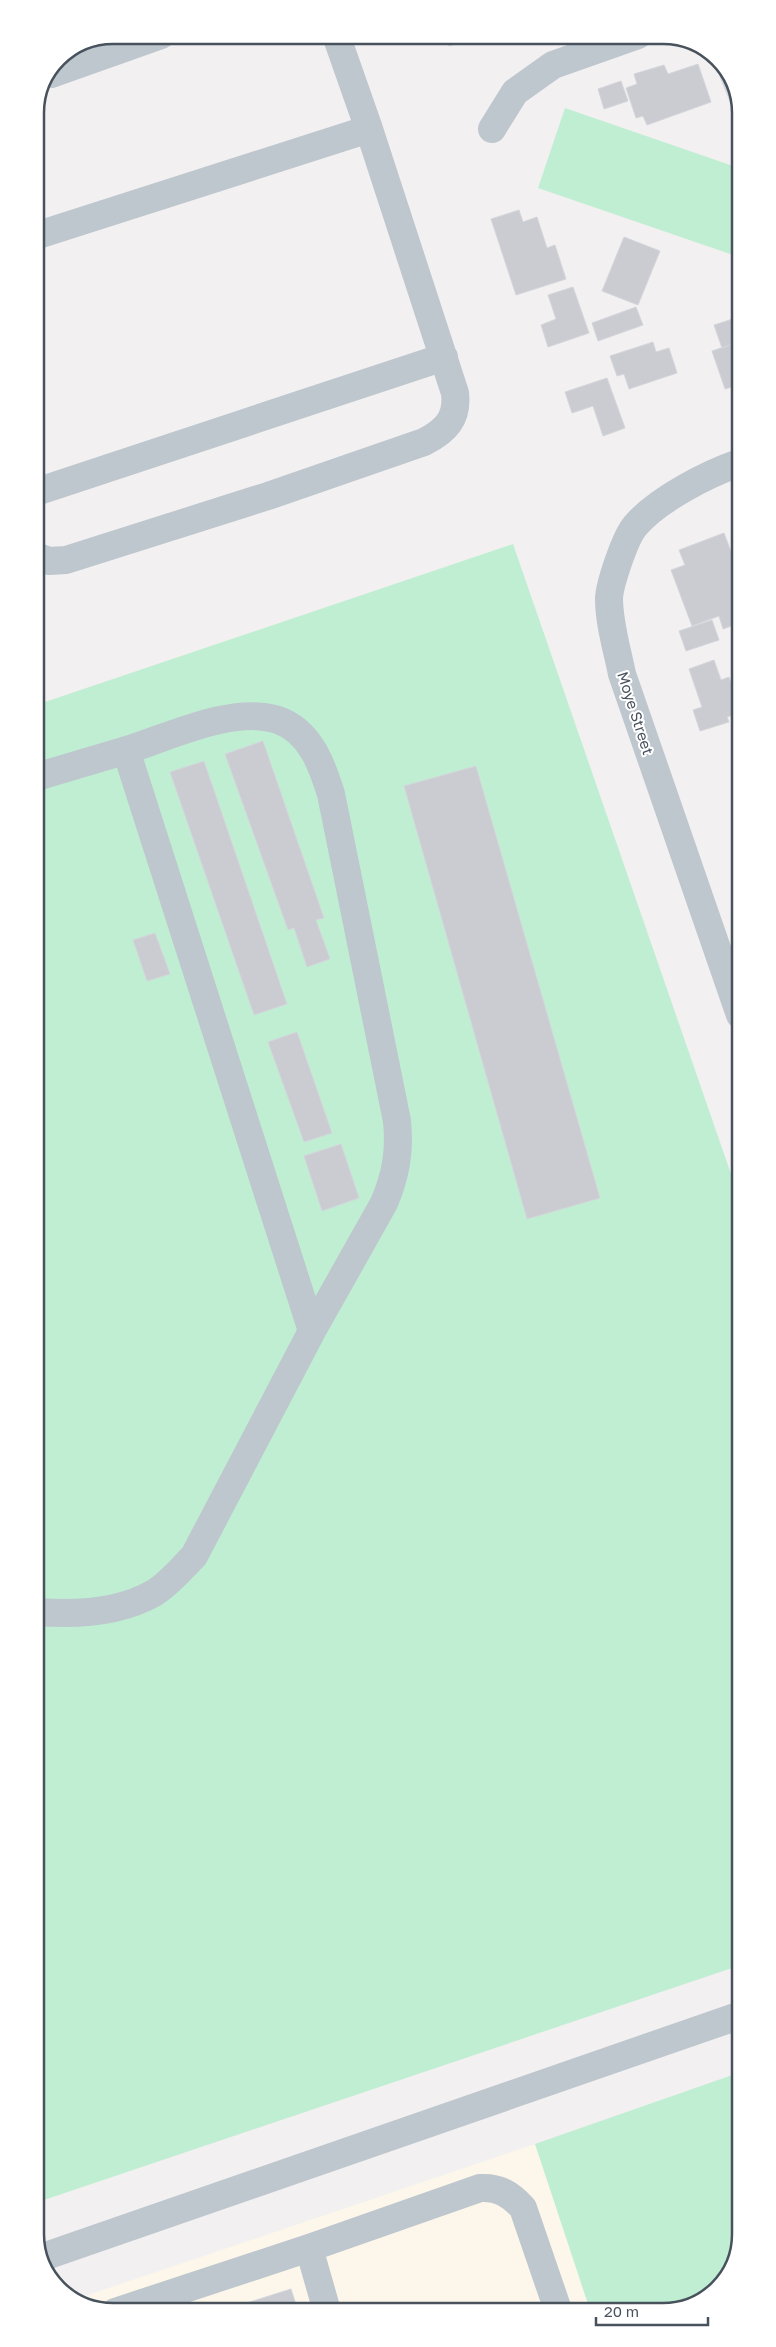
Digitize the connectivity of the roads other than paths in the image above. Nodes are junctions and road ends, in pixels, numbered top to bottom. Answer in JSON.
{"nodes":[{"id":1,"x":135,"y":44,"type":"edge"},
{"id":2,"x":339,"y":44,"type":"edge"},
{"id":3,"x":612,"y":44,"type":"edge"},
{"id":4,"x":57,"y":71,"type":"edge"},
{"id":5,"x":369,"y":129,"type":"junction"},
{"id":6,"x":492,"y":129,"type":"dead end"},
{"id":7,"x":44,"y":233,"type":"edge"},
{"id":8,"x":444,"y":357,"type":"junction"},
{"id":9,"x":732,"y":466,"type":"edge"},
{"id":10,"x":44,"y":489,"type":"edge"},
{"id":11,"x":44,"y":559,"type":"edge"},
{"id":12,"x":126,"y":750,"type":"junction"},
{"id":13,"x":44,"y":775,"type":"edge"},
{"id":14,"x":732,"y":992,"type":"edge"},
{"id":15,"x":312,"y":1331,"type":"junction"},
{"id":16,"x":44,"y":1613,"type":"edge"},
{"id":17,"x":732,"y":2018,"type":"edge"},
{"id":18,"x":309,"y":2248,"type":"junction"},
{"id":19,"x":47,"y":2256,"type":"edge"},
{"id":20,"x":164,"y":2303,"type":"edge"},
{"id":21,"x":325,"y":2303,"type":"edge"},
{"id":22,"x":556,"y":2303,"type":"edge"}],
"edges":[{"from":1,"to":4,"type":"street"},
{"from":2,"to":5,"type":"street"},
{"from":3,"to":6,"type":"street"},
{"from":5,"to":7,"type":"street"},
{"from":5,"to":8,"type":"street"},
{"from":8,"to":10,"type":"street"},
{"from":8,"to":11,"type":"street"},
{"from":9,"to":14,"type":"street","name":"Moye Street"},
{"from":12,"to":13,"type":"street"},
{"from":12,"to":15,"type":"street"},
{"from":12,"to":15,"type":"street"},
{"from":15,"to":16,"type":"street"},
{"from":17,"to":19,"type":"street"},
{"from":18,"to":20,"type":"street"},
{"from":18,"to":21,"type":"street"},
{"from":18,"to":22,"type":"street"}]}
